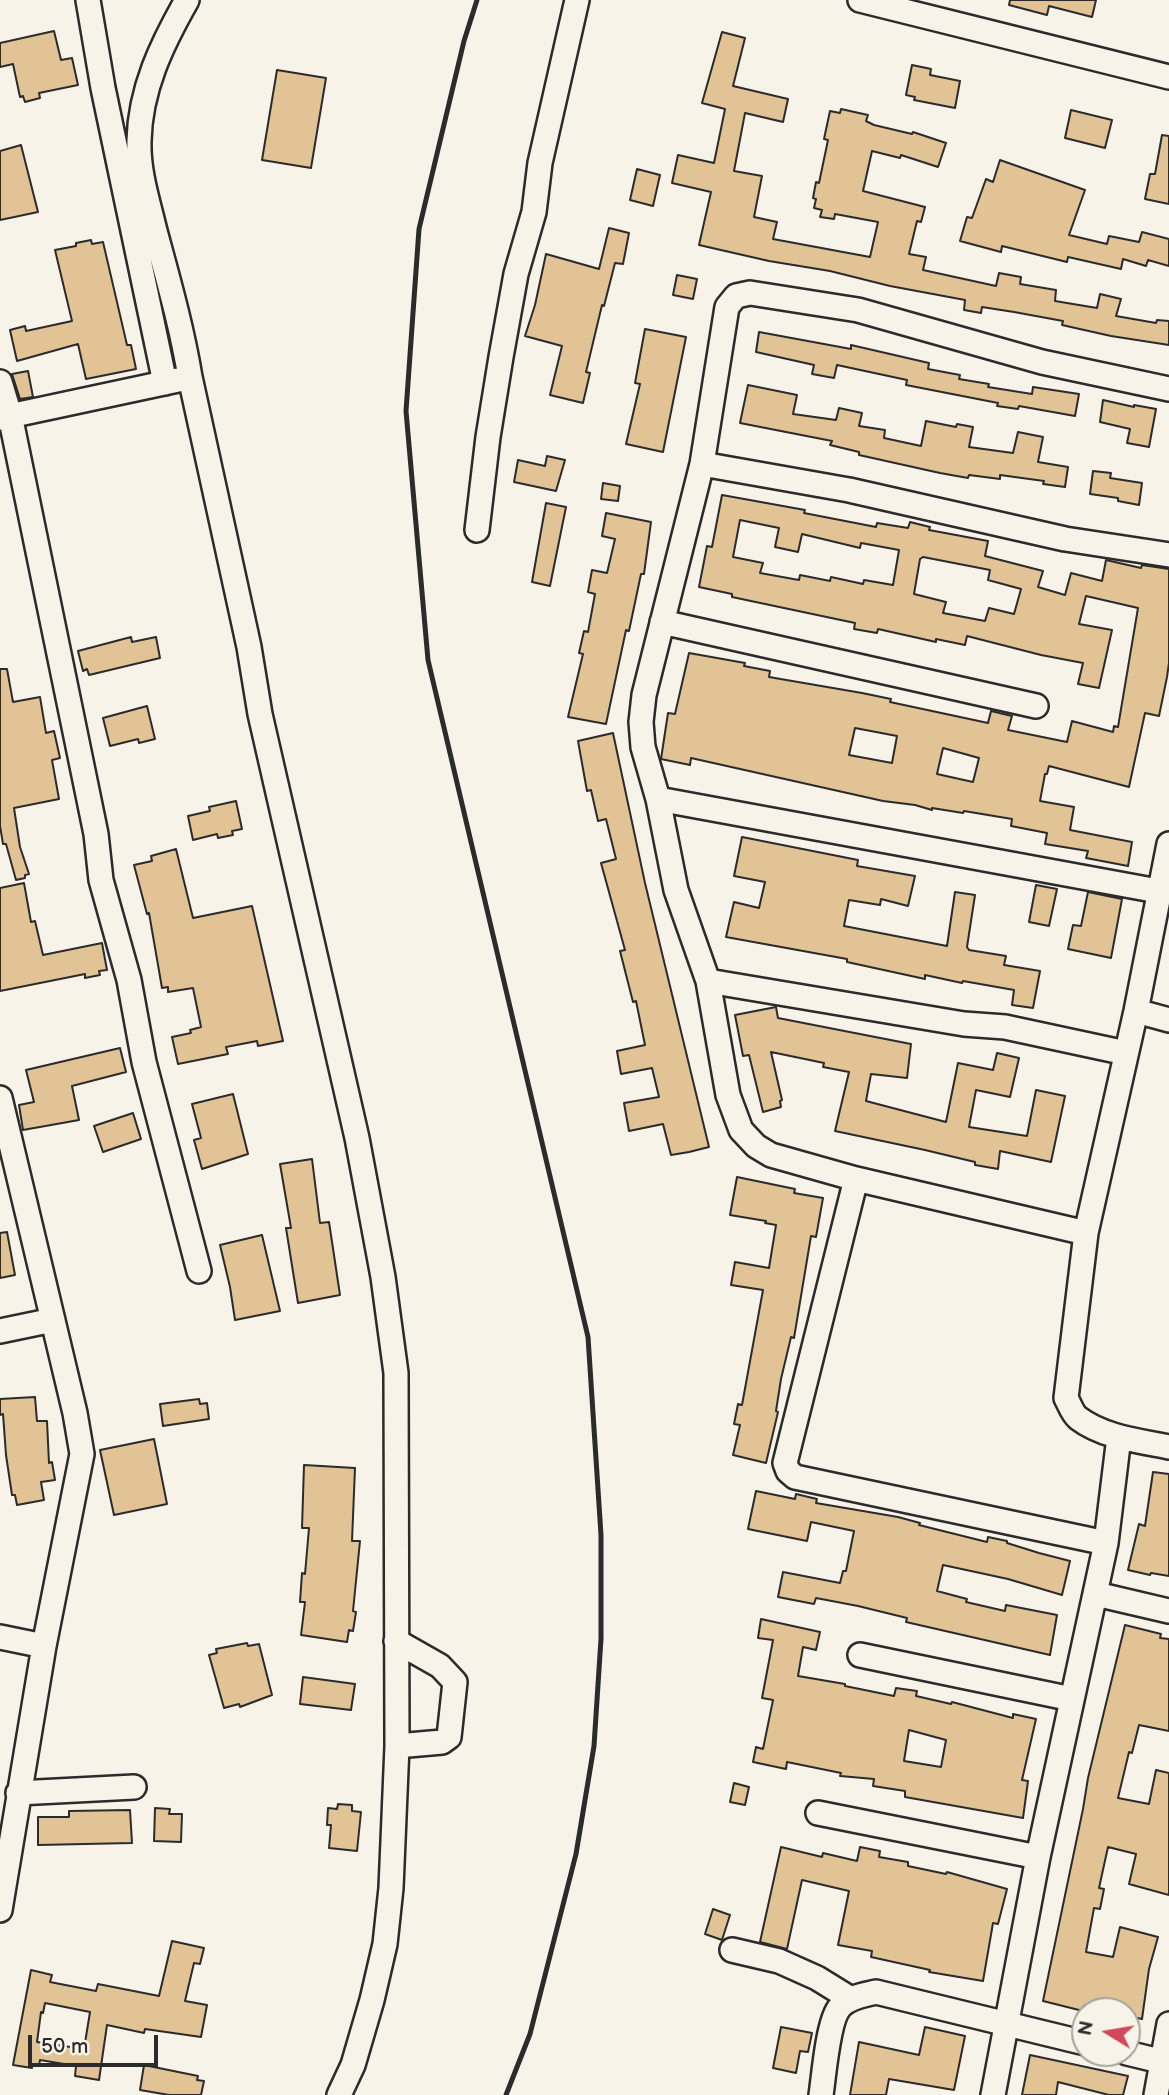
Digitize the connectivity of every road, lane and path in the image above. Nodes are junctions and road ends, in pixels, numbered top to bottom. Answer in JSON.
{"nodes":[{"id":1,"x":88,"y":0,"type":"edge"},
{"id":2,"x":187,"y":0,"type":"edge"},
{"id":3,"x":576,"y":0,"type":"edge"},
{"id":4,"x":860,"y":0,"type":"edge"},
{"id":5,"x":1169,"y":77,"type":"edge"},
{"id":6,"x":190,"y":377,"type":"junction"},
{"id":7,"x":0,"y":382,"type":"edge"},
{"id":8,"x":165,"y":383,"type":"junction"},
{"id":9,"x":1169,"y":389,"type":"edge"},
{"id":10,"x":5,"y":417,"type":"edge"},
{"id":11,"x":702,"y":464,"type":"junction"},
{"id":12,"x":477,"y":530,"type":"dead end"},
{"id":13,"x":1169,"y":555,"type":"edge"},
{"id":14,"x":662,"y":622,"type":"junction"},
{"id":15,"x":1036,"y":706,"type":"dead end"},
{"id":16,"x":658,"y":799,"type":"junction"},
{"id":17,"x":1169,"y":844,"type":"edge"},
{"id":18,"x":1158,"y":891,"type":"junction"},
{"id":19,"x":708,"y":981,"type":"junction"},
{"id":20,"x":1136,"y":1011,"type":"junction"},
{"id":21,"x":1169,"y":1020,"type":"edge"},
{"id":22,"x":1126,"y":1053,"type":"junction"},
{"id":23,"x":0,"y":1098,"type":"edge"},
{"id":24,"x":856,"y":1179,"type":"junction"},
{"id":25,"x":1086,"y":1233,"type":"junction"},
{"id":26,"x":199,"y":1271,"type":"dead end"},
{"id":27,"x":53,"y":1320,"type":"junction"},
{"id":28,"x":0,"y":1331,"type":"edge"},
{"id":29,"x":1119,"y":1437,"type":"junction"},
{"id":30,"x":1169,"y":1447,"type":"edge"},
{"id":31,"x":1106,"y":1543,"type":"junction"},
{"id":32,"x":1096,"y":1594,"type":"junction"},
{"id":33,"x":1169,"y":1611,"type":"edge"},
{"id":34,"x":0,"y":1637,"type":"edge"},
{"id":35,"x":396,"y":1642,"type":"junction"},
{"id":36,"x":44,"y":1646,"type":"junction"},
{"id":37,"x":860,"y":1655,"type":"dead end"},
{"id":38,"x":1072,"y":1699,"type":"junction"},
{"id":39,"x":397,"y":1746,"type":"junction"},
{"id":40,"x":134,"y":1787,"type":"dead end"},
{"id":41,"x":19,"y":1793,"type":"junction"},
{"id":42,"x":818,"y":1813,"type":"dead end"},
{"id":43,"x":1038,"y":1857,"type":"junction"},
{"id":44,"x":3,"y":1881,"type":"edge"},
{"id":45,"x":0,"y":1910,"type":"edge"},
{"id":46,"x":732,"y":1951,"type":"dead end"},
{"id":47,"x":851,"y":1999,"type":"junction"},
{"id":48,"x":1008,"y":2024,"type":"junction"},
{"id":49,"x":1169,"y":2024,"type":"edge"},
{"id":50,"x":1071,"y":2040,"type":"edge"},
{"id":51,"x":1141,"y":2056,"type":"edge"},
{"id":52,"x":1160,"y":2061,"type":"junction"},
{"id":53,"x":339,"y":2095,"type":"edge"},
{"id":54,"x":821,"y":2095,"type":"edge"},
{"id":55,"x":993,"y":2095,"type":"edge"},
{"id":56,"x":1156,"y":2095,"type":"edge"}],
"edges":[{"from":1,"to":8,"type":"street"},
{"from":2,"to":6,"type":"street"},
{"from":3,"to":12,"type":"street"},
{"from":4,"to":5,"type":"street"},
{"from":6,"to":8,"type":"street"},
{"from":6,"to":35,"type":"street"},
{"from":7,"to":10,"type":"street"},
{"from":8,"to":10,"type":"street"},
{"from":9,"to":11,"type":"street"},
{"from":10,"to":26,"type":"street"},
{"from":11,"to":13,"type":"street"},
{"from":11,"to":14,"type":"street"},
{"from":14,"to":15,"type":"street"},
{"from":14,"to":16,"type":"street"},
{"from":16,"to":18,"type":"street"},
{"from":16,"to":19,"type":"street"},
{"from":17,"to":18,"type":"street"},
{"from":18,"to":20,"type":"street"},
{"from":19,"to":22,"type":"street"},
{"from":19,"to":24,"type":"street"},
{"from":20,"to":21,"type":"street"},
{"from":20,"to":22,"type":"street"},
{"from":22,"to":25,"type":"street"},
{"from":23,"to":27,"type":"street"},
{"from":24,"to":25,"type":"street"},
{"from":24,"to":31,"type":"street"},
{"from":25,"to":29,"type":"street"},
{"from":27,"to":28,"type":"street"},
{"from":27,"to":36,"type":"street"},
{"from":29,"to":30,"type":"street"},
{"from":29,"to":31,"type":"street"},
{"from":31,"to":32,"type":"street"},
{"from":32,"to":33,"type":"street"},
{"from":32,"to":38,"type":"street"},
{"from":34,"to":36,"type":"street"},
{"from":35,"to":39,"type":"street"},
{"from":35,"to":39,"type":"street"},
{"from":36,"to":41,"type":"street"},
{"from":37,"to":38,"type":"street"},
{"from":38,"to":43,"type":"street"},
{"from":39,"to":53,"type":"street"},
{"from":40,"to":41,"type":"street"},
{"from":41,"to":44,"type":"street"},
{"from":42,"to":43,"type":"street"},
{"from":43,"to":48,"type":"street"},
{"from":44,"to":45,"type":"street"},
{"from":46,"to":47,"type":"street"},
{"from":47,"to":48,"type":"street"},
{"from":47,"to":54,"type":"street"},
{"from":48,"to":50,"type":"street"},
{"from":48,"to":55,"type":"street"},
{"from":49,"to":52,"type":"street"},
{"from":51,"to":52,"type":"street"},
{"from":52,"to":56,"type":"street"}]}
